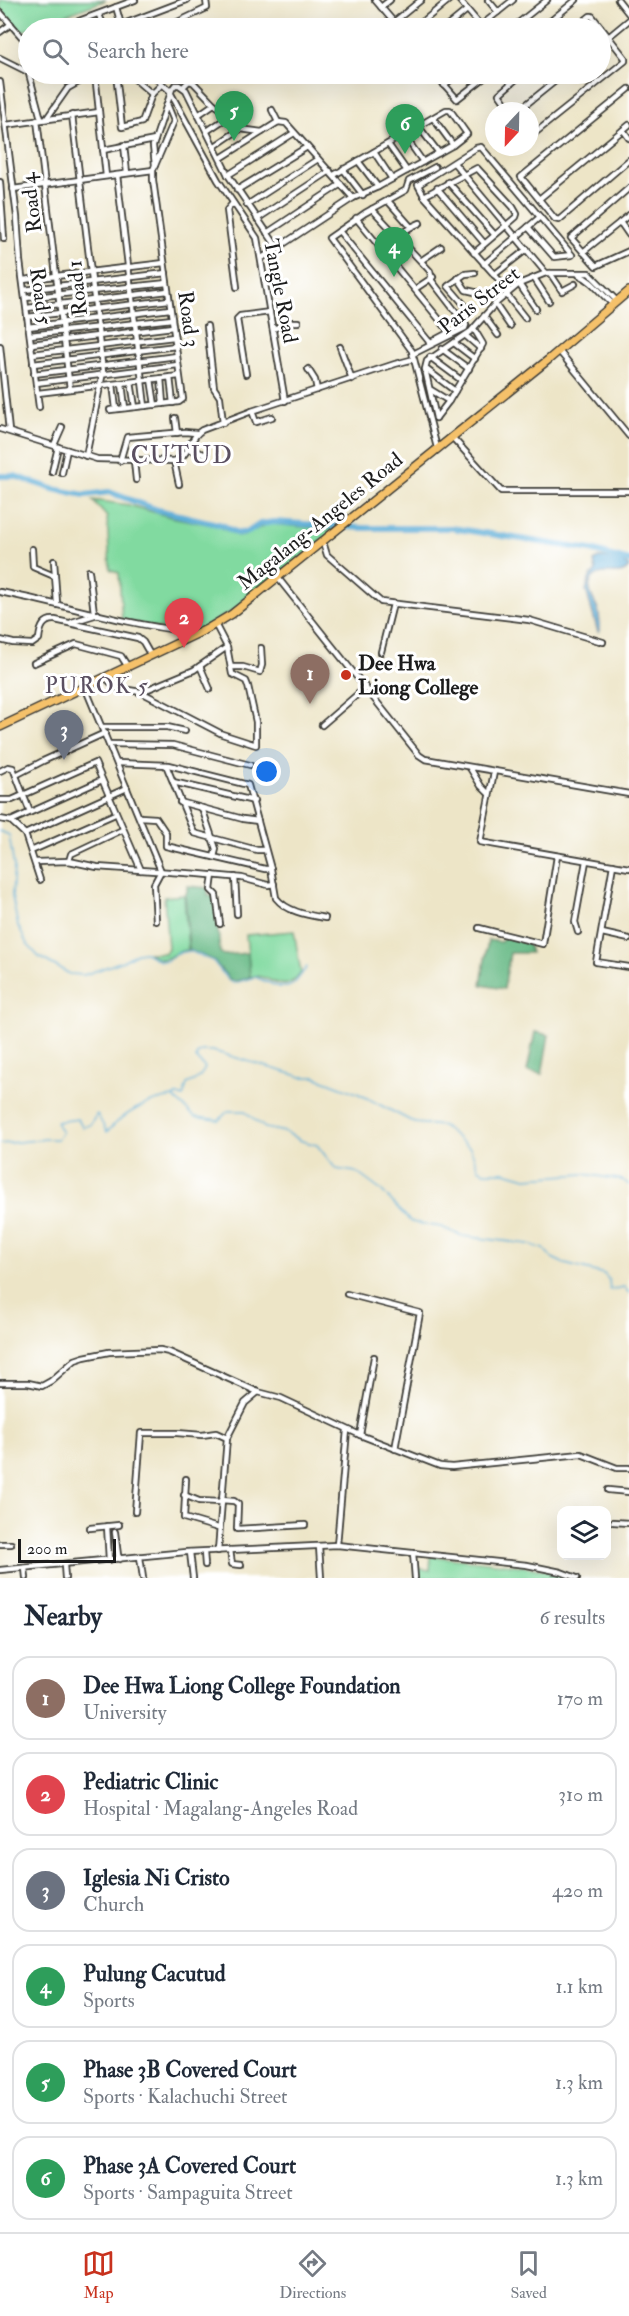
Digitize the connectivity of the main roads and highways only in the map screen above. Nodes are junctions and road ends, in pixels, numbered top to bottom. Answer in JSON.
{"nodes":[{"id":1,"x":629,"y":291,"type":"edge"},
{"id":2,"x":0,"y":727,"type":"edge"}],
"edges":[{"from":1,"to":2,"type":"main road","name":"Magalang-Angeles Road"}]}
